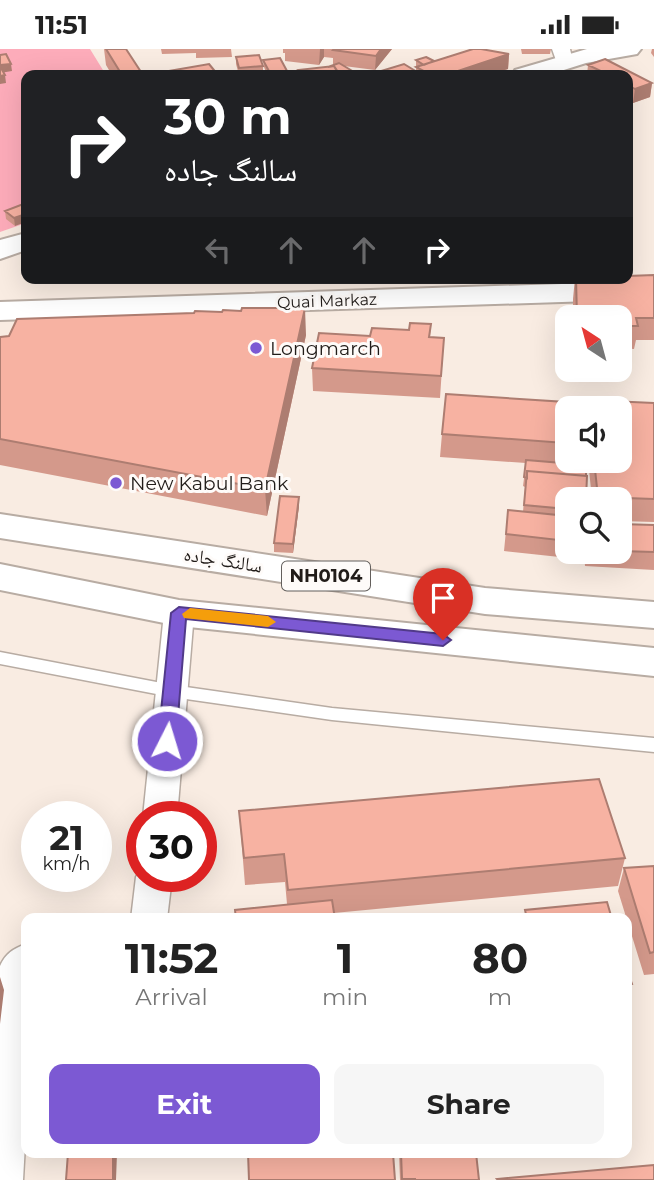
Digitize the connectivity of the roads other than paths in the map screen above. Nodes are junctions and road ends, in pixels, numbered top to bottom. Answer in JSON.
{"nodes":[{"id":1,"x":629,"y":49,"type":"edge"},
{"id":2,"x":562,"y":56,"type":"edge"},
{"id":3,"x":534,"y":70,"type":"edge"},
{"id":4,"x":21,"y":243,"type":"edge"},
{"id":5,"x":0,"y":250,"type":"edge"},
{"id":6,"x":654,"y":290,"type":"edge"},
{"id":7,"x":0,"y":311,"type":"edge"},
{"id":8,"x":0,"y":526,"type":"edge"},
{"id":9,"x":0,"y":577,"type":"edge"},
{"id":10,"x":179,"y":613,"type":"junction"},
{"id":11,"x":654,"y":615,"type":"edge"},
{"id":12,"x":0,"y":658,"type":"edge"},
{"id":13,"x":654,"y":662,"type":"edge"},
{"id":14,"x":172,"y":691,"type":"junction"},
{"id":15,"x":654,"y":745,"type":"edge"},
{"id":16,"x":162,"y":801,"type":"edge"},
{"id":17,"x":152,"y":892,"type":"edge"},
{"id":18,"x":150,"y":913,"type":"edge"},
{"id":19,"x":21,"y":964,"type":"edge"},
{"id":20,"x":2,"y":1180,"type":"edge"}],
"edges":[{"from":1,"to":2,"type":"main road"},
{"from":2,"to":3,"type":"main road"},
{"from":4,"to":5,"type":"main road"},
{"from":6,"to":7,"type":"main road","name":"Quai Markaz"},
{"from":8,"to":11,"type":"main road","name":"سالنگ جاده","number":"NH0104"},
{"from":9,"to":10,"type":"main road"},
{"from":10,"to":13,"type":"main road"},
{"from":10,"to":14,"type":"street"},
{"from":12,"to":14,"type":"lane"},
{"from":14,"to":15,"type":"lane"},
{"from":14,"to":16,"type":"street"},
{"from":17,"to":18,"type":"street"},
{"from":19,"to":20,"type":"street"}]}
